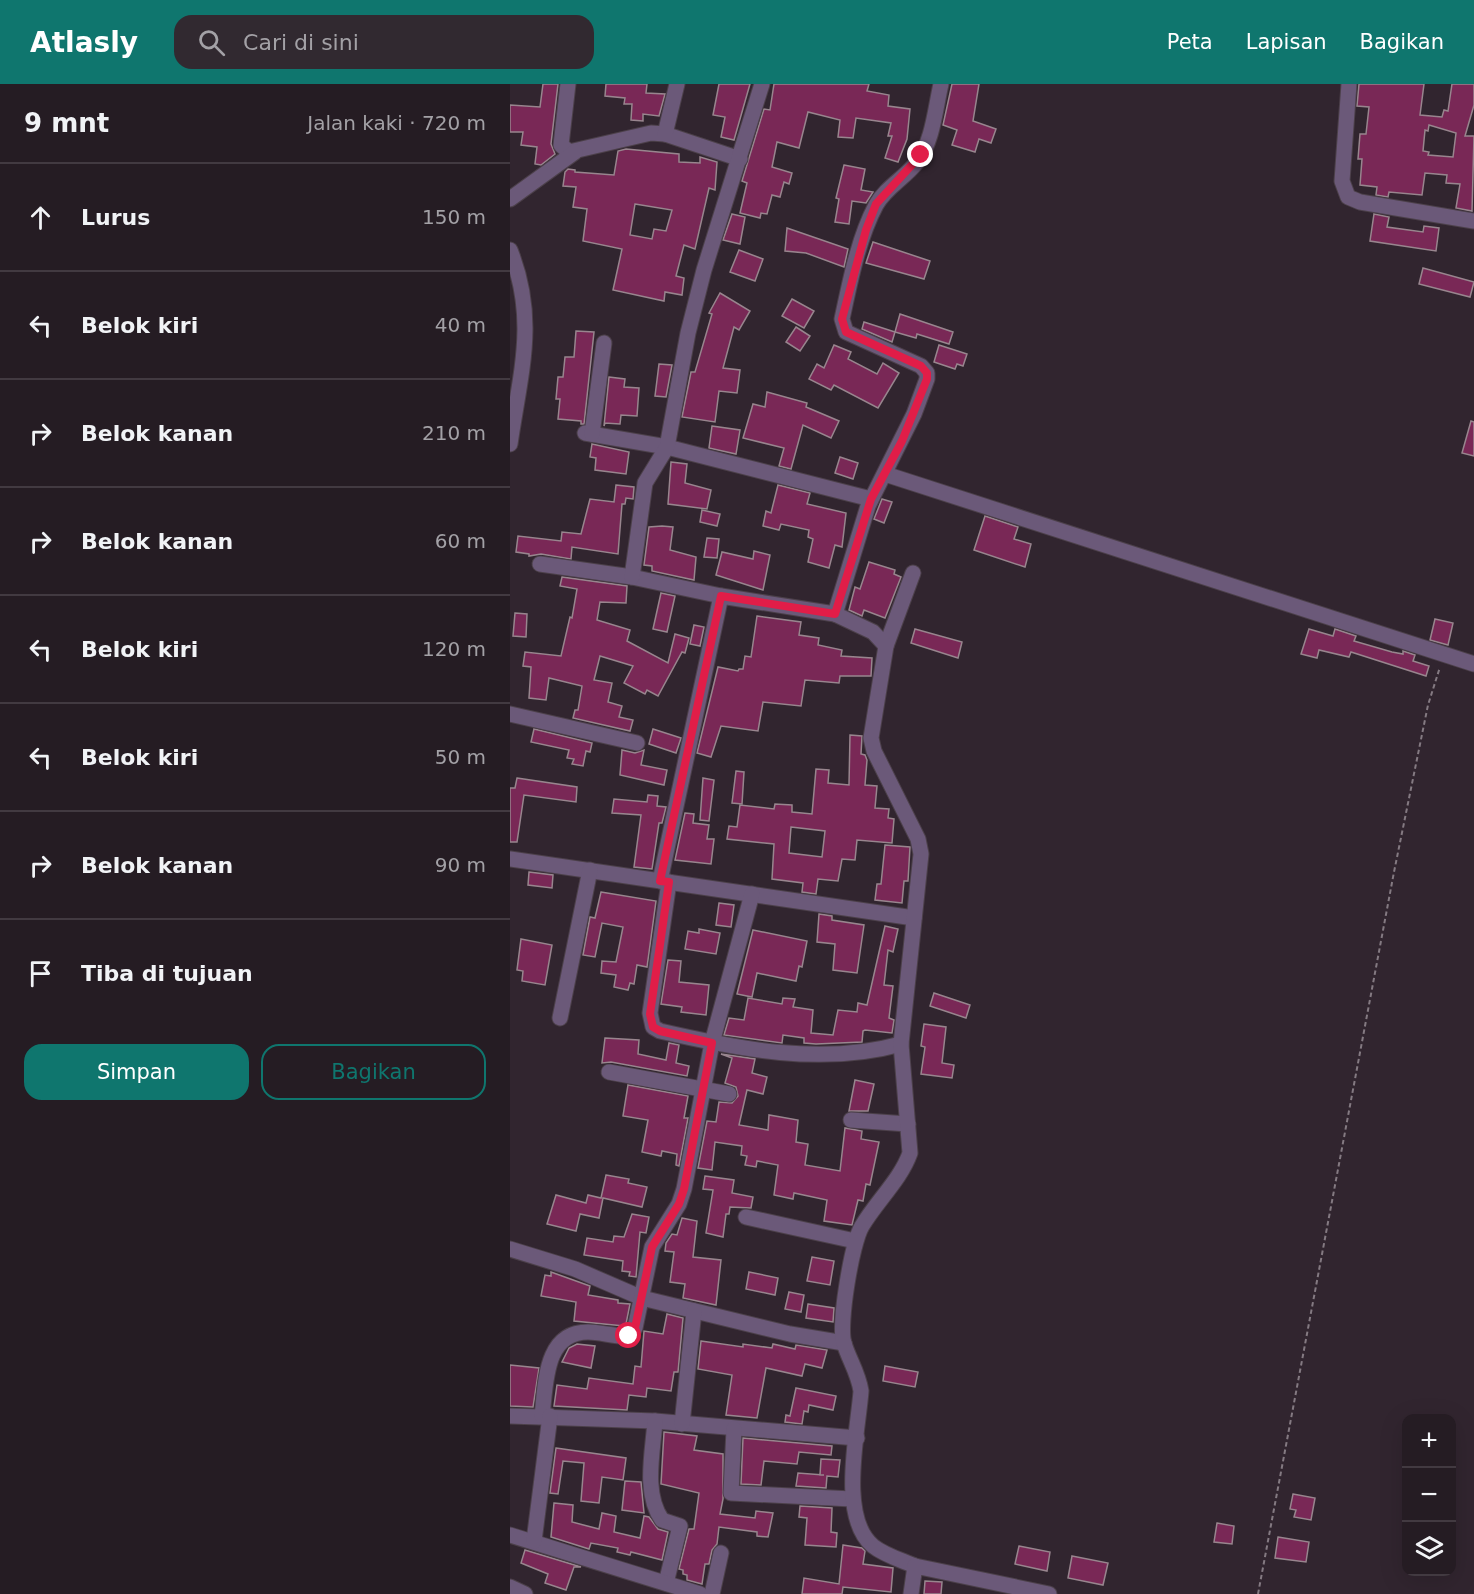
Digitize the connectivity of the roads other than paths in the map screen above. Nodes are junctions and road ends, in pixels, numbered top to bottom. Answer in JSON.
{"nodes":[{"id":1,"x":567,"y":84,"type":"edge"},
{"id":2,"x":677,"y":84,"type":"edge"},
{"id":3,"x":762,"y":84,"type":"edge"},
{"id":4,"x":940,"y":84,"type":"edge"},
{"id":5,"x":1349,"y":84,"type":"edge"},
{"id":6,"x":665,"y":134,"type":"junction"},
{"id":7,"x":575,"y":152,"type":"junction"},
{"id":8,"x":740,"y":159,"type":"junction"},
{"id":9,"x":512,"y":198,"type":"edge"},
{"id":10,"x":1474,"y":221,"type":"edge"},
{"id":11,"x":510,"y":250,"type":"edge"},
{"id":12,"x":604,"y":343,"type":"dead end"},
{"id":13,"x":510,"y":444,"type":"edge"},
{"id":14,"x":667,"y":447,"type":"junction"},
{"id":15,"x":885,"y":474,"type":"junction"},
{"id":16,"x":871,"y":499,"type":"junction"},
{"id":17,"x":540,"y":564,"type":"dead end"},
{"id":18,"x":913,"y":573,"type":"dead end"},
{"id":19,"x":632,"y":577,"type":"junction"},
{"id":20,"x":721,"y":596,"type":"junction"},
{"id":21,"x":835,"y":614,"type":"junction"},
{"id":22,"x":886,"y":646,"type":"junction"},
{"id":23,"x":1474,"y":664,"type":"edge"},
{"id":24,"x":510,"y":714,"type":"edge"},
{"id":25,"x":637,"y":742,"type":"dead end"},
{"id":26,"x":510,"y":859,"type":"edge"},
{"id":27,"x":590,"y":870,"type":"junction"},
{"id":28,"x":664,"y":882,"type":"junction"},
{"id":29,"x":752,"y":894,"type":"junction"},
{"id":30,"x":914,"y":918,"type":"junction"},
{"id":31,"x":561,"y":1018,"type":"dead end"},
{"id":32,"x":712,"y":1043,"type":"junction"},
{"id":33,"x":901,"y":1044,"type":"junction"},
{"id":34,"x":609,"y":1072,"type":"dead end"},
{"id":35,"x":704,"y":1088,"type":"junction"},
{"id":36,"x":729,"y":1094,"type":"dead end"},
{"id":37,"x":850,"y":1120,"type":"dead end"},
{"id":38,"x":908,"y":1125,"type":"junction"},
{"id":39,"x":746,"y":1217,"type":"dead end"},
{"id":40,"x":855,"y":1241,"type":"junction"},
{"id":41,"x":510,"y":1249,"type":"edge"},
{"id":42,"x":642,"y":1298,"type":"junction"},
{"id":43,"x":694,"y":1311,"type":"junction"},
{"id":44,"x":844,"y":1343,"type":"junction"},
{"id":45,"x":510,"y":1416,"type":"edge"},
{"id":46,"x":546,"y":1416,"type":"junction"},
{"id":47,"x":655,"y":1421,"type":"junction"},
{"id":48,"x":682,"y":1424,"type":"junction"},
{"id":49,"x":734,"y":1429,"type":"junction"},
{"id":50,"x":857,"y":1438,"type":"junction"},
{"id":51,"x":852,"y":1499,"type":"junction"},
{"id":52,"x":510,"y":1535,"type":"edge"},
{"id":53,"x":534,"y":1541,"type":"junction"},
{"id":54,"x":721,"y":1552,"type":"dead end"},
{"id":55,"x":915,"y":1566,"type":"junction"},
{"id":56,"x":666,"y":1583,"type":"junction"},
{"id":57,"x":510,"y":1587,"type":"edge"},
{"id":58,"x":525,"y":1594,"type":"edge"},
{"id":59,"x":700,"y":1594,"type":"edge"},
{"id":60,"x":712,"y":1594,"type":"edge"},
{"id":61,"x":911,"y":1594,"type":"edge"},
{"id":62,"x":1049,"y":1594,"type":"edge"}],
"edges":[{"from":1,"to":7,"type":"street"},
{"from":2,"to":6,"type":"street"},
{"from":3,"to":8,"type":"street"},
{"from":4,"to":15,"type":"street"},
{"from":5,"to":10,"type":"street"},
{"from":6,"to":7,"type":"street"},
{"from":6,"to":8,"type":"street"},
{"from":7,"to":9,"type":"street"},
{"from":8,"to":14,"type":"street"},
{"from":11,"to":13,"type":"street"},
{"from":12,"to":14,"type":"street"},
{"from":14,"to":16,"type":"street"},
{"from":14,"to":19,"type":"street"},
{"from":15,"to":16,"type":"street"},
{"from":15,"to":23,"type":"street"},
{"from":16,"to":21,"type":"street"},
{"from":17,"to":19,"type":"street"},
{"from":18,"to":22,"type":"street"},
{"from":19,"to":20,"type":"street"},
{"from":20,"to":21,"type":"street"},
{"from":20,"to":28,"type":"street"},
{"from":21,"to":22,"type":"street"},
{"from":22,"to":30,"type":"street"},
{"from":24,"to":25,"type":"street"},
{"from":26,"to":27,"type":"street"},
{"from":27,"to":28,"type":"street"},
{"from":27,"to":31,"type":"street"},
{"from":28,"to":29,"type":"street"},
{"from":28,"to":32,"type":"street"},
{"from":29,"to":30,"type":"street"},
{"from":29,"to":32,"type":"street"},
{"from":30,"to":33,"type":"street"},
{"from":32,"to":33,"type":"street"},
{"from":32,"to":35,"type":"street"},
{"from":33,"to":38,"type":"street"},
{"from":34,"to":35,"type":"street"},
{"from":35,"to":36,"type":"street"},
{"from":35,"to":42,"type":"street"},
{"from":37,"to":38,"type":"street"},
{"from":38,"to":40,"type":"street"},
{"from":39,"to":40,"type":"street"},
{"from":40,"to":44,"type":"street"},
{"from":41,"to":42,"type":"street"},
{"from":42,"to":43,"type":"street"},
{"from":42,"to":46,"type":"street"},
{"from":43,"to":44,"type":"street"},
{"from":43,"to":48,"type":"street"},
{"from":44,"to":50,"type":"street"},
{"from":45,"to":46,"type":"street"},
{"from":46,"to":47,"type":"street"},
{"from":46,"to":53,"type":"street"},
{"from":47,"to":48,"type":"street"},
{"from":47,"to":56,"type":"street"},
{"from":48,"to":49,"type":"street"},
{"from":49,"to":50,"type":"street"},
{"from":49,"to":51,"type":"street"},
{"from":50,"to":51,"type":"street"},
{"from":51,"to":55,"type":"street"},
{"from":52,"to":53,"type":"street"},
{"from":53,"to":56,"type":"street"},
{"from":54,"to":60,"type":"street"},
{"from":55,"to":61,"type":"street"},
{"from":55,"to":62,"type":"street"},
{"from":56,"to":59,"type":"street"},
{"from":57,"to":58,"type":"street"}]}
